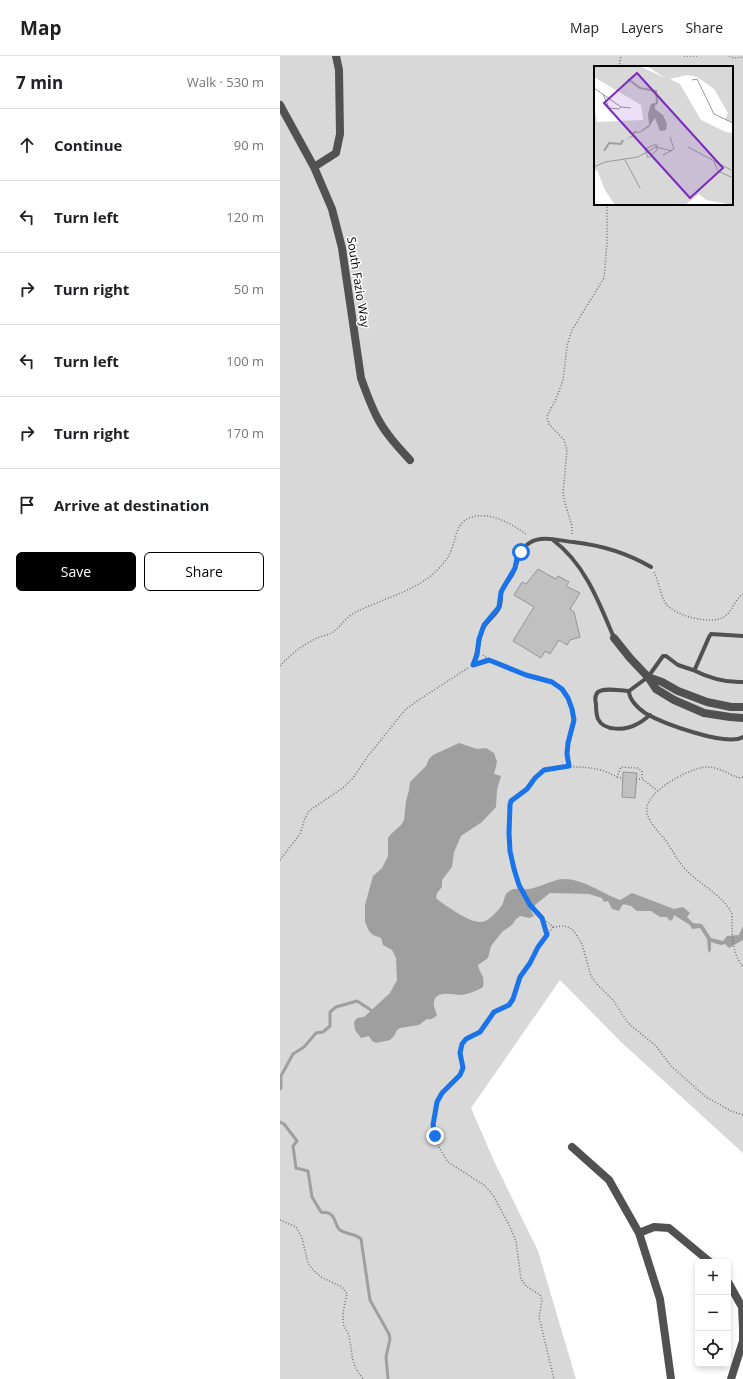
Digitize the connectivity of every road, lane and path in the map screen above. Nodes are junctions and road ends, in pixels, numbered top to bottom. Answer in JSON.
{"nodes":[{"id":1,"x":336,"y":56,"type":"edge"},
{"id":2,"x":621,"y":56,"type":"edge"},
{"id":3,"x":684,"y":56,"type":"edge"},
{"id":4,"x":698,"y":56,"type":"edge"},
{"id":5,"x":729,"y":56,"type":"edge"},
{"id":6,"x":743,"y":57,"type":"edge"},
{"id":7,"x":619,"y":66,"type":"edge"},
{"id":8,"x":280,"y":105,"type":"edge"},
{"id":9,"x":314,"y":167,"type":"junction"},
{"id":10,"x":607,"y":205,"type":"edge"},
{"id":11,"x":410,"y":460,"type":"dead end"},
{"id":12,"x":533,"y":540,"type":"junction"},
{"id":13,"x":552,"y":540,"type":"junction"},
{"id":14,"x":572,"y":542,"type":"junction"},
{"id":15,"x":651,"y":567,"type":"joint"},
{"id":16,"x":743,"y":594,"type":"edge"},
{"id":17,"x":743,"y":636,"type":"edge"},
{"id":18,"x":614,"y":638,"type":"joint"},
{"id":19,"x":281,"y":665,"type":"edge"},
{"id":20,"x":473,"y":665,"type":"junction"},
{"id":21,"x":693,"y":670,"type":"junction"},
{"id":22,"x":648,"y":677,"type":"junction"},
{"id":23,"x":743,"y":682,"type":"edge"},
{"id":24,"x":629,"y":691,"type":"junction"},
{"id":25,"x":743,"y":707,"type":"edge"},
{"id":26,"x":650,"y":715,"type":"junction"},
{"id":27,"x":743,"y":718,"type":"edge"},
{"id":28,"x":743,"y":737,"type":"edge"},
{"id":29,"x":569,"y":766,"type":"junction"},
{"id":30,"x":617,"y":777,"type":"junction"},
{"id":31,"x":743,"y":777,"type":"edge"},
{"id":32,"x":623,"y":778,"type":"dead end"},
{"id":33,"x":636,"y":779,"type":"dead end"},
{"id":34,"x":642,"y":779,"type":"junction"},
{"id":35,"x":658,"y":791,"type":"junction"},
{"id":36,"x":280,"y":860,"type":"edge"},
{"id":37,"x":542,"y":918,"type":"junction"},
{"id":38,"x":553,"y":928,"type":"junction"},
{"id":39,"x":547,"y":935,"type":"junction"},
{"id":40,"x":743,"y":966,"type":"edge"},
{"id":41,"x":743,"y":1116,"type":"edge"},
{"id":42,"x":572,"y":1146,"type":"dead end"},
{"id":43,"x":280,"y":1220,"type":"edge"},
{"id":44,"x":639,"y":1232,"type":"junction"},
{"id":45,"x":706,"y":1259,"type":"edge"},
{"id":46,"x":731,"y":1287,"type":"edge"},
{"id":47,"x":363,"y":1379,"type":"edge"},
{"id":48,"x":554,"y":1379,"type":"edge"},
{"id":49,"x":670,"y":1379,"type":"edge"},
{"id":50,"x":730,"y":1379,"type":"edge"}],
"edges":[{"from":1,"to":9,"type":"street"},
{"from":2,"to":7,"type":"path"},
{"from":3,"to":4,"type":"path"},
{"from":5,"to":6,"type":"path"},
{"from":8,"to":9,"type":"street","name":"South Fazio Way"},
{"from":9,"to":11,"type":"street","name":"South Fazio Way"},
{"from":10,"to":14,"type":"path"},
{"from":12,"to":13,"type":"lane"},
{"from":12,"to":19,"type":"path"},
{"from":12,"to":20,"type":"lane"},
{"from":13,"to":14,"type":"lane"},
{"from":13,"to":18,"type":"lane"},
{"from":14,"to":15,"type":"lane"},
{"from":15,"to":16,"type":"path"},
{"from":17,"to":21,"type":"lane"},
{"from":18,"to":22,"type":"street"},
{"from":20,"to":29,"type":"path"},
{"from":20,"to":36,"type":"path"},
{"from":21,"to":22,"type":"lane"},
{"from":21,"to":23,"type":"lane"},
{"from":22,"to":24,"type":"lane"},
{"from":22,"to":25,"type":"street"},
{"from":22,"to":27,"type":"street"},
{"from":24,"to":26,"type":"lane"},
{"from":24,"to":26,"type":"lane"},
{"from":26,"to":28,"type":"lane"},
{"from":29,"to":30,"type":"path"},
{"from":29,"to":37,"type":"path"},
{"from":30,"to":32,"type":"path"},
{"from":30,"to":34,"type":"path"},
{"from":31,"to":35,"type":"path"},
{"from":33,"to":34,"type":"path"},
{"from":34,"to":35,"type":"path"},
{"from":35,"to":40,"type":"path"},
{"from":37,"to":38,"type":"path"},
{"from":37,"to":39,"type":"path"},
{"from":38,"to":39,"type":"path"},
{"from":38,"to":41,"type":"path"},
{"from":39,"to":48,"type":"path"},
{"from":42,"to":44,"type":"street"},
{"from":43,"to":47,"type":"path"},
{"from":44,"to":45,"type":"street"},
{"from":44,"to":49,"type":"street"},
{"from":46,"to":50,"type":"street"}]}
